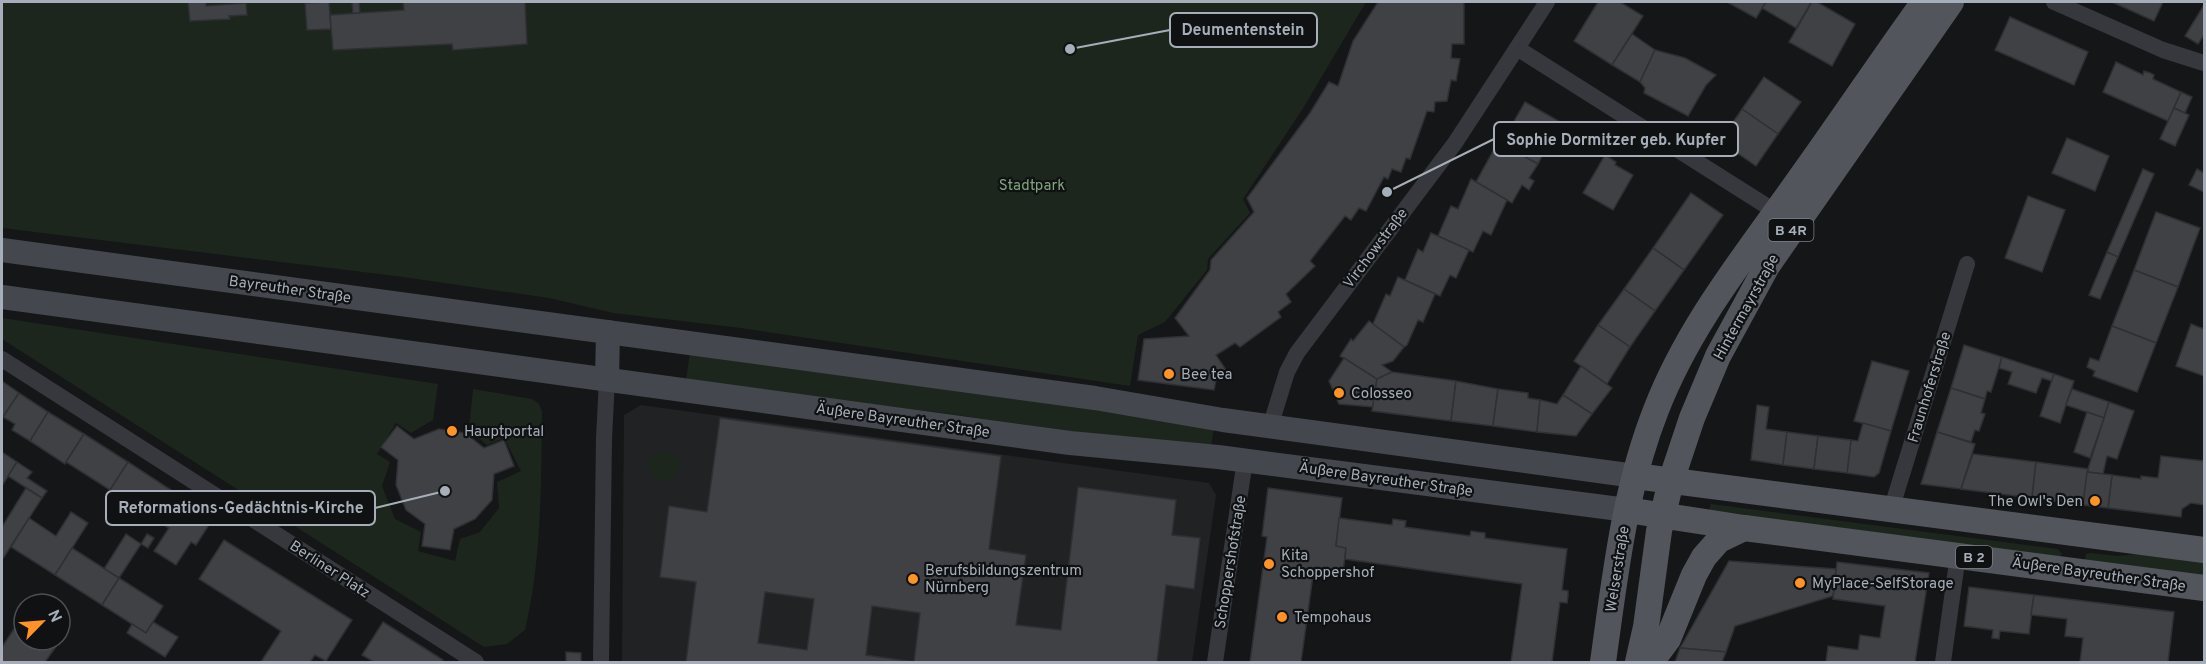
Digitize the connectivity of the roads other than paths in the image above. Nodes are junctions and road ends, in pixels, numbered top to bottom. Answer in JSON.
{"nodes":[{"id":1,"x":1547,"y":2,"type":"edge"},
{"id":2,"x":1924,"y":2,"type":"edge"},
{"id":3,"x":1951,"y":2,"type":"edge"},
{"id":4,"x":2054,"y":2,"type":"edge"},
{"id":5,"x":1517,"y":48,"type":"junction"},
{"id":6,"x":2205,"y":63,"type":"edge"},
{"id":7,"x":1776,"y":212,"type":"junction"},
{"id":8,"x":2,"y":250,"type":"edge"},
{"id":9,"x":1967,"y":264,"type":"dead end"},
{"id":10,"x":2,"y":297,"type":"edge"},
{"id":11,"x":608,"y":332,"type":"junction"},
{"id":12,"x":2,"y":359,"type":"edge"},
{"id":13,"x":607,"y":380,"type":"junction"},
{"id":14,"x":1270,"y":427,"type":"junction"},
{"id":15,"x":1245,"y":460,"type":"junction"},
{"id":16,"x":1635,"y":476,"type":"junction"},
{"id":17,"x":1671,"y":481,"type":"junction"},
{"id":18,"x":1627,"y":510,"type":"junction"},
{"id":19,"x":1891,"y":510,"type":"junction"},
{"id":20,"x":1662,"y":515,"type":"junction"},
{"id":21,"x":1744,"y":528,"type":"junction"},
{"id":22,"x":2089,"y":535,"type":"junction"},
{"id":23,"x":2205,"y":550,"type":"edge"},
{"id":24,"x":1958,"y":555,"type":"junction"},
{"id":25,"x":2076,"y":570,"type":"junction"},
{"id":26,"x":2205,"y":588,"type":"edge"},
{"id":27,"x":476,"y":663,"type":"edge"},
{"id":28,"x":601,"y":663,"type":"edge"},
{"id":29,"x":1215,"y":663,"type":"edge"},
{"id":30,"x":1603,"y":663,"type":"edge"},
{"id":31,"x":1638,"y":663,"type":"edge"},
{"id":32,"x":1650,"y":663,"type":"edge"},
{"id":33,"x":1943,"y":663,"type":"edge"}],
"edges":[{"from":1,"to":5,"type":"street","name":"Virchowstraße"},
{"from":2,"to":7,"type":"main road","name":"Hintermayrstraße","number":"B 4R"},
{"from":3,"to":17,"type":"main road","name":"Hintermayrstraße","number":"B 4R"},
{"from":4,"to":6,"type":"street"},
{"from":5,"to":7,"type":"street"},
{"from":5,"to":14,"type":"street","name":"Virchowstraße"},
{"from":7,"to":16,"type":"main road","name":"Hintermayrstraße","number":"B 4R"},
{"from":8,"to":11,"type":"main road","name":"Bayreuther Straße"},
{"from":9,"to":19,"type":"street","name":"Fraunhoferstraße"},
{"from":10,"to":13,"type":"main road","name":"Äußere Bayreuther Straße"},
{"from":11,"to":13,"type":"main road"},
{"from":11,"to":14,"type":"main road"},
{"from":12,"to":27,"type":"street","name":"Berliner Platz"},
{"from":13,"to":15,"type":"main road","name":"Äußere Bayreuther Straße"},
{"from":13,"to":28,"type":"street"},
{"from":14,"to":16,"type":"main road"},
{"from":15,"to":18,"type":"main road","name":"Äußere Bayreuther Straße"},
{"from":15,"to":29,"type":"street","name":"Schoppershofstraße"},
{"from":16,"to":17,"type":"main road"},
{"from":16,"to":18,"type":"main road","name":"Welserstraße","number":"B 4R"},
{"from":17,"to":19,"type":"main road"},
{"from":17,"to":20,"type":"main road","name":"Hintermayrstraße","number":"B 4R"},
{"from":18,"to":20,"type":"main road","name":"Äußere Bayreuther Straße","number":"B 2"},
{"from":18,"to":30,"type":"main road","name":"Welserstraße","number":"B 4R"},
{"from":19,"to":22,"type":"main road"},
{"from":20,"to":21,"type":"main road","name":"Äußere Bayreuther Straße","number":"B 2"},
{"from":20,"to":31,"type":"main road","number":"B 4R"},
{"from":21,"to":24,"type":"main road","name":"Äußere Bayreuther Straße","number":"B 2"},
{"from":21,"to":32,"type":"main road"},
{"from":22,"to":23,"type":"main road"},
{"from":22,"to":25,"type":"main road"},
{"from":24,"to":25,"type":"main road","name":"Äußere Bayreuther Straße","number":"B 2"},
{"from":24,"to":33,"type":"street"},
{"from":25,"to":26,"type":"main road","name":"Äußere Bayreuther Straße","number":"B 2"}]}
